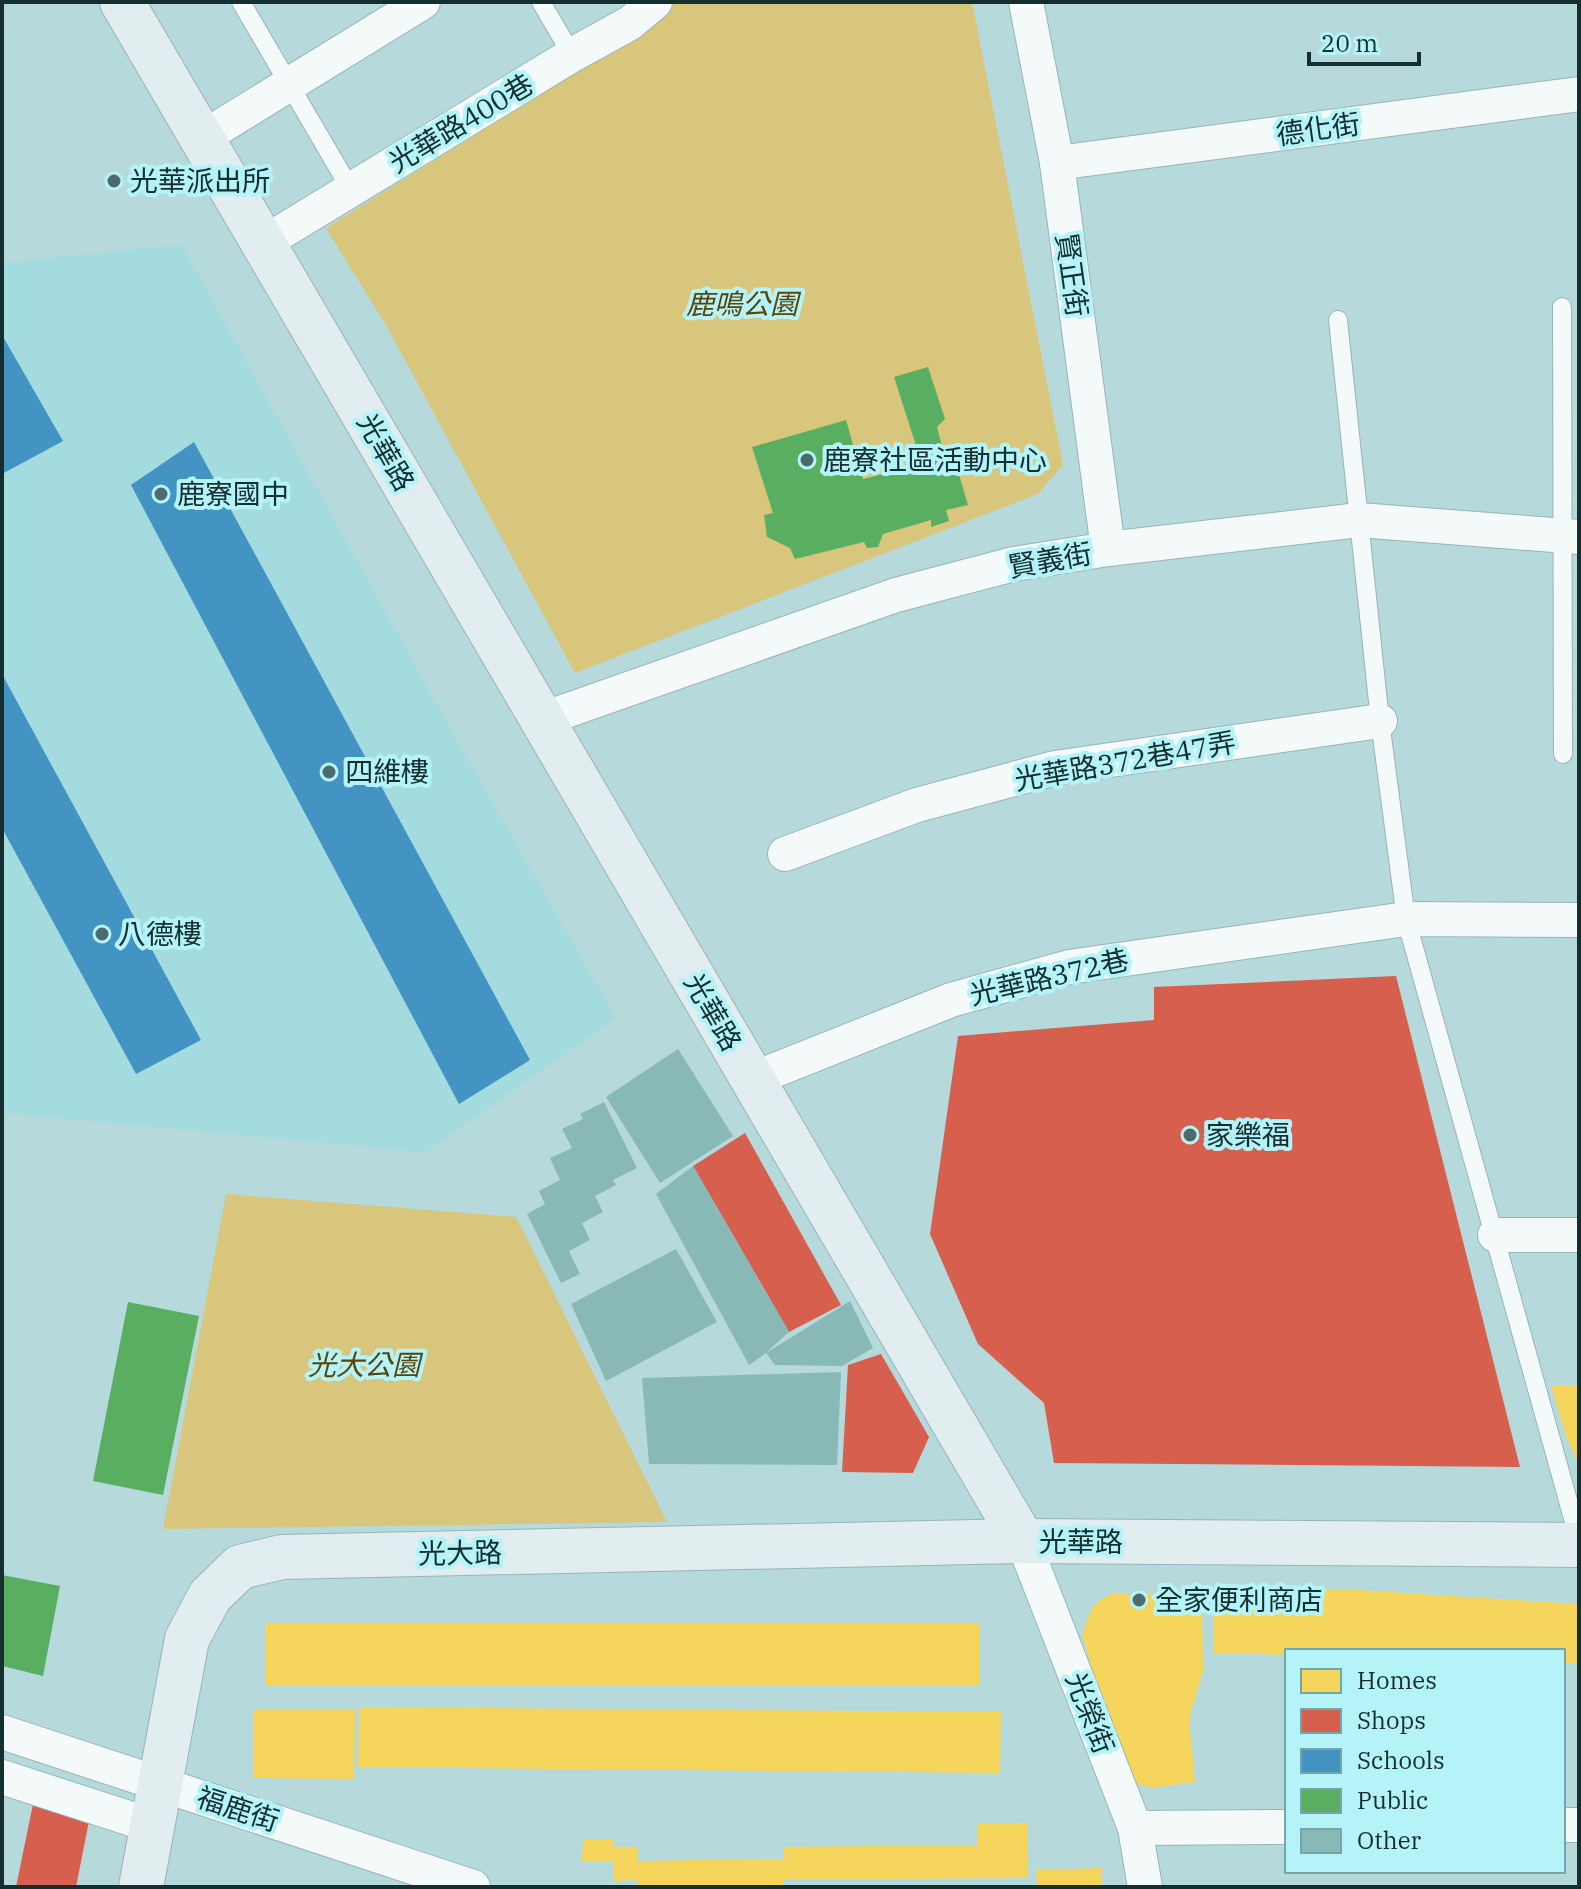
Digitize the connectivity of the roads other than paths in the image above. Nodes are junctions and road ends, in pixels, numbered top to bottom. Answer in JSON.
{"nodes":[{"id":1,"x":122,"y":2,"type":"edge"},
{"id":2,"x":241,"y":2,"type":"edge"},
{"id":3,"x":423,"y":2,"type":"edge"},
{"id":4,"x":541,"y":2,"type":"edge"},
{"id":5,"x":655,"y":2,"type":"edge"},
{"id":6,"x":1026,"y":2,"type":"edge"},
{"id":7,"x":572,"y":55,"type":"junction"},
{"id":8,"x":289,"y":85,"type":"junction"},
{"id":9,"x":1579,"y":94,"type":"edge"},
{"id":10,"x":202,"y":138,"type":"junction"},
{"id":11,"x":1057,"y":163,"type":"junction"},
{"id":12,"x":351,"y":190,"type":"junction"},
{"id":13,"x":265,"y":242,"type":"junction"},
{"id":14,"x":1562,"y":307,"type":"dead end"},
{"id":15,"x":1338,"y":320,"type":"dead end"},
{"id":16,"x":1359,"y":520,"type":"junction"},
{"id":17,"x":1571,"y":537,"type":"edge"},
{"id":18,"x":1108,"y":549,"type":"junction"},
{"id":19,"x":543,"y":719,"type":"junction"},
{"id":20,"x":1380,"y":721,"type":"junction"},
{"id":21,"x":1563,"y":754,"type":"dead end"},
{"id":22,"x":785,"y":854,"type":"dead end"},
{"id":23,"x":1406,"y":919,"type":"junction"},
{"id":24,"x":1579,"y":920,"type":"edge"},
{"id":25,"x":753,"y":1079,"type":"junction"},
{"id":26,"x":1495,"y":1235,"type":"junction"},
{"id":27,"x":1579,"y":1235,"type":"edge"},
{"id":28,"x":1023,"y":1541,"type":"junction"},
{"id":29,"x":1579,"y":1542,"type":"edge"},
{"id":30,"x":2,"y":1732,"type":"edge"},
{"id":31,"x":2,"y":1777,"type":"edge"},
{"id":32,"x":160,"y":1783,"type":"junction"},
{"id":33,"x":153,"y":1826,"type":"junction"},
{"id":34,"x":1285,"y":1827,"type":"edge"},
{"id":35,"x":1135,"y":1828,"type":"junction"},
{"id":36,"x":141,"y":1887,"type":"edge"},
{"id":37,"x":473,"y":1887,"type":"edge"},
{"id":38,"x":1145,"y":1887,"type":"edge"}],
"edges":[{"from":1,"to":10,"type":"street","name":"光華路"},
{"from":2,"to":8,"type":"lane"},
{"from":3,"to":8,"type":"street"},
{"from":4,"to":7,"type":"lane"},
{"from":5,"to":7,"type":"street","name":"光華路400巷"},
{"from":6,"to":11,"type":"street","name":"賢正街"},
{"from":7,"to":12,"type":"street","name":"光華路400巷"},
{"from":8,"to":10,"type":"street"},
{"from":8,"to":12,"type":"lane"},
{"from":9,"to":11,"type":"street","name":"德化街"},
{"from":10,"to":13,"type":"street","name":"光華路"},
{"from":11,"to":18,"type":"street","name":"賢正街"},
{"from":12,"to":13,"type":"street","name":"光華路400巷"},
{"from":13,"to":19,"type":"street","name":"光華路"},
{"from":14,"to":17,"type":"lane"},
{"from":15,"to":16,"type":"lane"},
{"from":16,"to":17,"type":"street","name":"賢義街"},
{"from":16,"to":18,"type":"street","name":"賢義街"},
{"from":16,"to":20,"type":"lane"},
{"from":17,"to":21,"type":"lane"},
{"from":18,"to":19,"type":"street","name":"賢義街"},
{"from":19,"to":25,"type":"street","name":"光華路"},
{"from":20,"to":22,"type":"street","name":"光華路372巷47弄"},
{"from":20,"to":23,"type":"lane"},
{"from":23,"to":24,"type":"street","name":"光華路372巷"},
{"from":23,"to":25,"type":"street","name":"光華路372巷"},
{"from":23,"to":26,"type":"lane"},
{"from":25,"to":28,"type":"street","name":"光華路"},
{"from":26,"to":27,"type":"street"},
{"from":26,"to":29,"type":"lane"},
{"from":28,"to":29,"type":"street","name":"光華路"},
{"from":28,"to":32,"type":"street","name":"光大路"},
{"from":28,"to":35,"type":"street","name":"光榮街"},
{"from":30,"to":32,"type":"street","name":"福鹿街"},
{"from":31,"to":33,"type":"street"},
{"from":32,"to":33,"type":"street","name":"光大路"},
{"from":32,"to":37,"type":"street","name":"福鹿街"},
{"from":33,"to":36,"type":"street","name":"光大路"},
{"from":34,"to":35,"type":"street"},
{"from":35,"to":38,"type":"street","name":"光榮街"}]}
